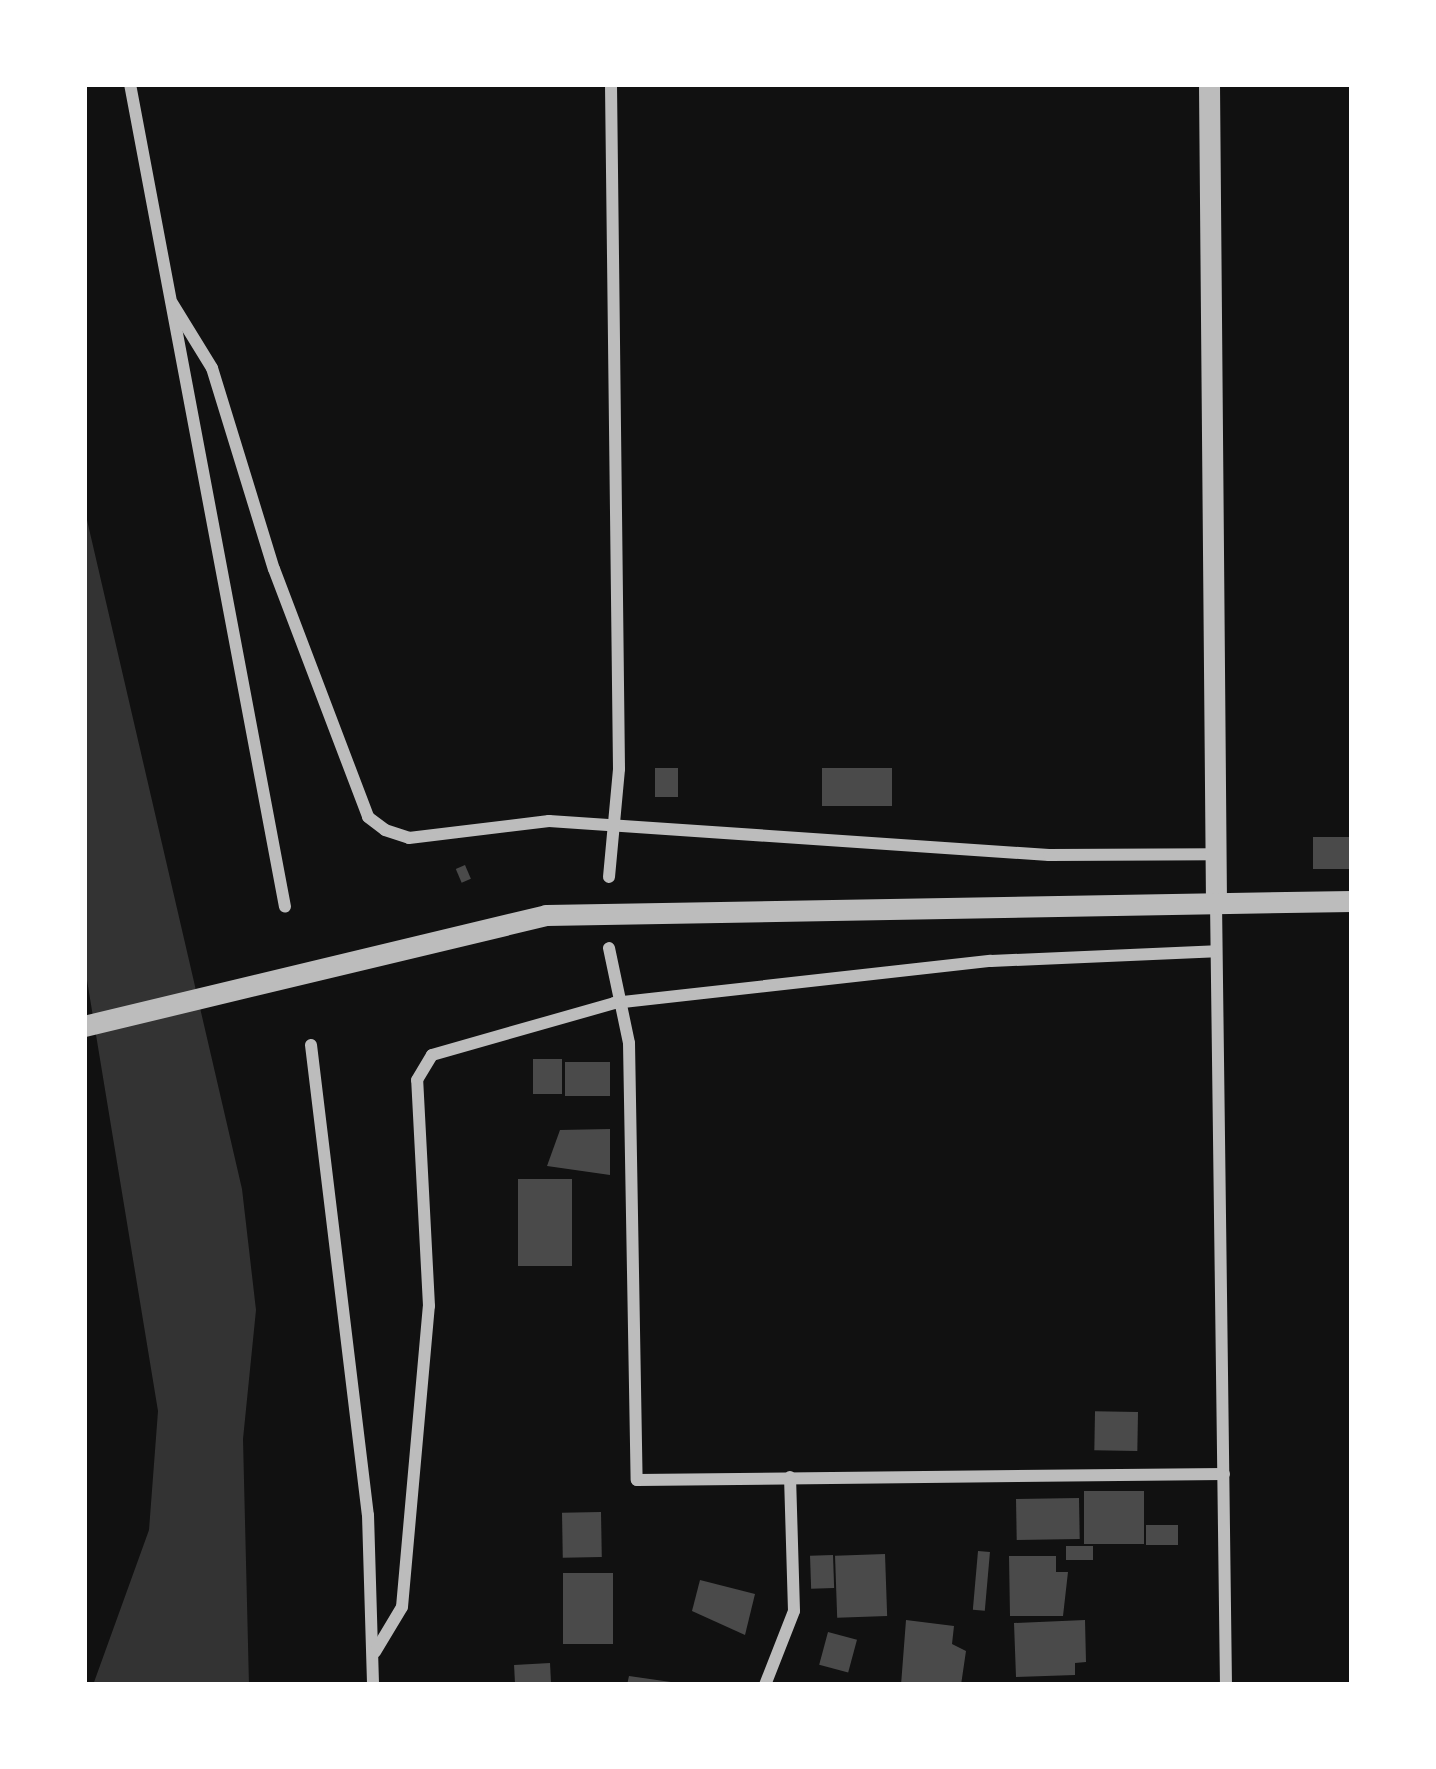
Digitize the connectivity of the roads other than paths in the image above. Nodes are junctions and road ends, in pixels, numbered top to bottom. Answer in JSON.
{"nodes":[{"id":1,"x":130,"y":84,"type":"edge"},
{"id":2,"x":611,"y":84,"type":"edge"},
{"id":3,"x":1209,"y":84,"type":"edge"},
{"id":4,"x":172,"y":303,"type":"junction"},
{"id":5,"x":605,"y":829,"type":"junction"},
{"id":6,"x":1215,"y":854,"type":"junction"},
{"id":7,"x":609,"y":877,"type":"dead end"},
{"id":8,"x":1352,"y":901,"type":"edge"},
{"id":9,"x":1216,"y":902,"type":"junction"},
{"id":10,"x":285,"y":908,"type":"dead end"},
{"id":11,"x":609,"y":949,"type":"dead end"},
{"id":12,"x":1216,"y":951,"type":"junction"},
{"id":13,"x":614,"y":1003,"type":"junction"},
{"id":14,"x":84,"y":1026,"type":"edge"},
{"id":15,"x":311,"y":1045,"type":"dead end"},
{"id":16,"x":1223,"y":1474,"type":"junction"},
{"id":17,"x":790,"y":1477,"type":"junction"},
{"id":18,"x":375,"y":1652,"type":"junction"},
{"id":19,"x":373,"y":1685,"type":"edge"},
{"id":20,"x":765,"y":1685,"type":"edge"},
{"id":21,"x":1226,"y":1685,"type":"edge"}],
"edges":[{"from":1,"to":4,"type":"street"},
{"from":2,"to":5,"type":"street"},
{"from":3,"to":6,"type":"street"},
{"from":4,"to":5,"type":"street"},
{"from":4,"to":10,"type":"street"},
{"from":5,"to":6,"type":"street"},
{"from":5,"to":7,"type":"street"},
{"from":6,"to":9,"type":"street"},
{"from":8,"to":9,"type":"street"},
{"from":9,"to":12,"type":"street"},
{"from":9,"to":14,"type":"street"},
{"from":11,"to":13,"type":"street"},
{"from":12,"to":13,"type":"street"},
{"from":12,"to":16,"type":"street"},
{"from":13,"to":17,"type":"street"},
{"from":13,"to":18,"type":"street"},
{"from":15,"to":18,"type":"street"},
{"from":16,"to":17,"type":"street"},
{"from":16,"to":21,"type":"street"},
{"from":17,"to":20,"type":"street"},
{"from":18,"to":19,"type":"street"}]}
